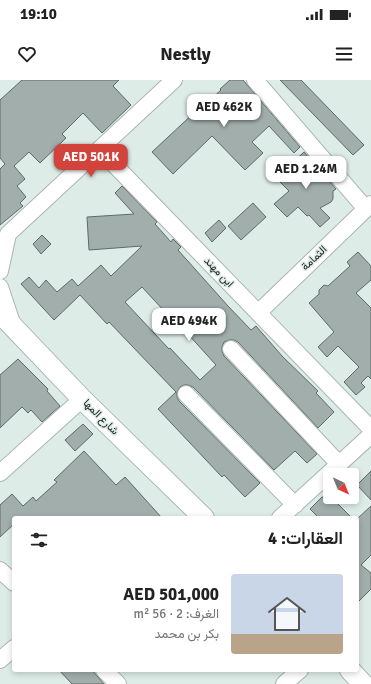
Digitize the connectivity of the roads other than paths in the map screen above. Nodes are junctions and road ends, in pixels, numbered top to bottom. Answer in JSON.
{"nodes":[{"id":1,"x":174,"y":80,"type":"edge"},
{"id":2,"x":255,"y":80,"type":"edge"},
{"id":3,"x":100,"y":150,"type":"junction"},
{"id":4,"x":368,"y":206,"type":"edge"},
{"id":5,"x":0,"y":271,"type":"edge"},
{"id":6,"x":0,"y":287,"type":"edge"},
{"id":7,"x":258,"y":312,"type":"junction"},
{"id":8,"x":6,"y":319,"type":"edge"},
{"id":9,"x":231,"y":349,"type":"dead end"},
{"id":10,"x":186,"y":394,"type":"dead end"},
{"id":11,"x":82,"y":399,"type":"junction"},
{"id":12,"x":371,"y":429,"type":"edge"},
{"id":13,"x":371,"y":435,"type":"edge"},
{"id":14,"x":339,"y":464,"type":"junction"},
{"id":15,"x":0,"y":473,"type":"edge"},
{"id":16,"x":295,"y":505,"type":"junction"},
{"id":17,"x":202,"y":516,"type":"edge"},
{"id":18,"x":282,"y":516,"type":"edge"},
{"id":19,"x":0,"y":570,"type":"edge"},
{"id":20,"x":12,"y":581,"type":"edge"},
{"id":21,"x":12,"y":650,"type":"edge"},
{"id":22,"x":0,"y":660,"type":"edge"},
{"id":23,"x":106,"y":672,"type":"edge"},
{"id":24,"x":298,"y":672,"type":"edge"},
{"id":25,"x":352,"y":672,"type":"edge"},
{"id":26,"x":118,"y":684,"type":"edge"},
{"id":27,"x":284,"y":684,"type":"edge"},
{"id":28,"x":363,"y":684,"type":"edge"}],
"edges":[{"from":1,"to":3,"type":"street"},
{"from":2,"to":4,"type":"street"},
{"from":3,"to":5,"type":"street"},
{"from":3,"to":7,"type":"street","name":"ابن مهند"},
{"from":4,"to":7,"type":"street","name":"الثمامة"},
{"from":6,"to":8,"type":"street"},
{"from":7,"to":12,"type":"street","name":"ابن مهند"},
{"from":8,"to":11,"type":"street","name":"شارع المها"},
{"from":9,"to":14,"type":"street"},
{"from":10,"to":16,"type":"street"},
{"from":11,"to":15,"type":"street"},
{"from":11,"to":17,"type":"street","name":"شارع المها"},
{"from":13,"to":14,"type":"street"},
{"from":14,"to":16,"type":"street"},
{"from":16,"to":18,"type":"street"},
{"from":19,"to":20,"type":"street"},
{"from":21,"to":22,"type":"street"},
{"from":23,"to":26,"type":"street"},
{"from":24,"to":27,"type":"street"},
{"from":25,"to":28,"type":"street"}]}
